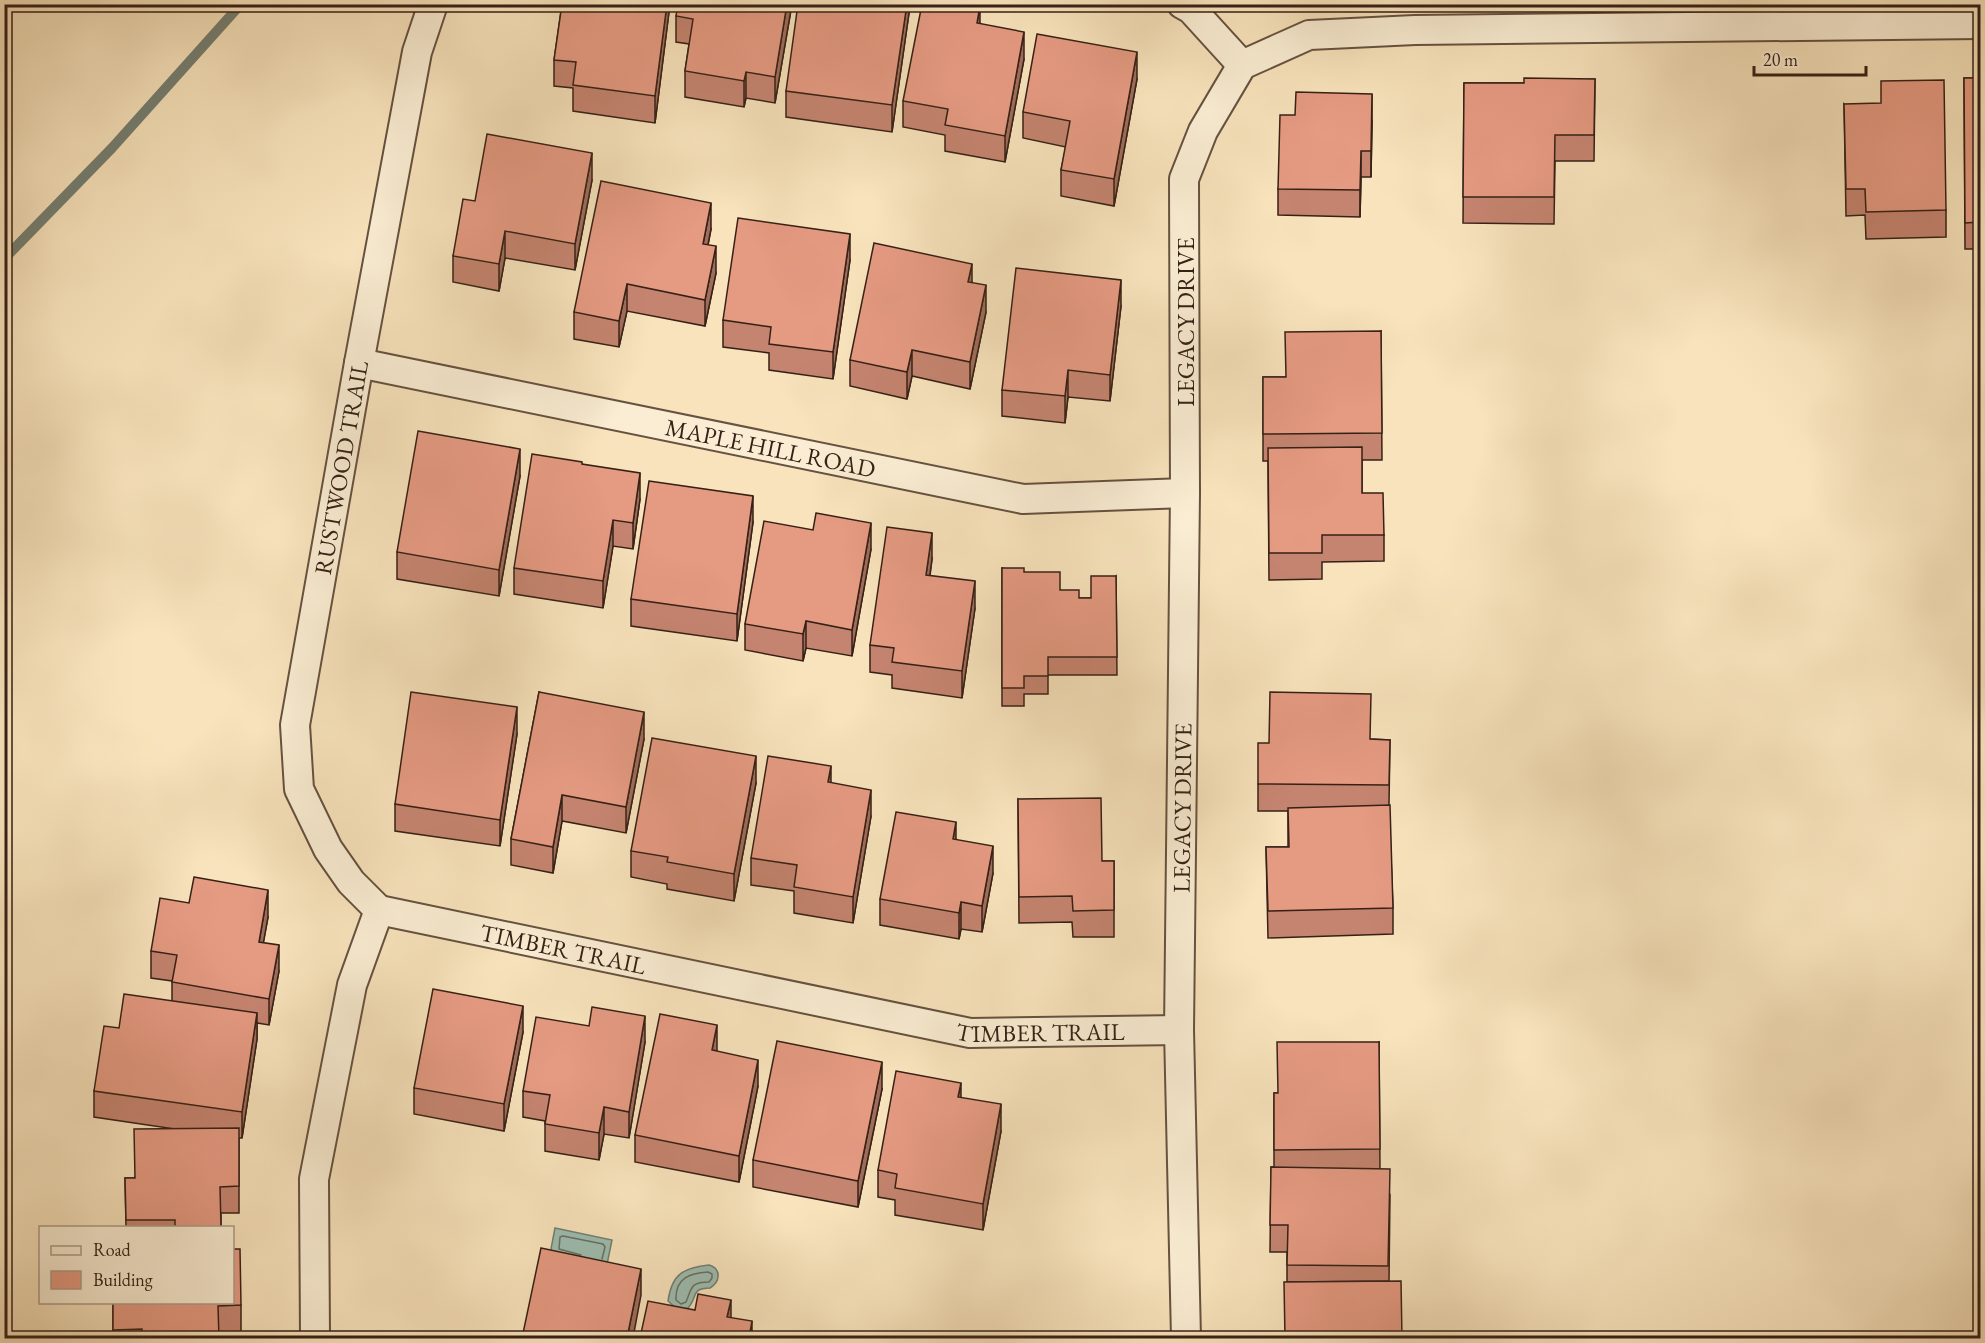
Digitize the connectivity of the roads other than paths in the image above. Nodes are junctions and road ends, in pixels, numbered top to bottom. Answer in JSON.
{"nodes":[{"id":1,"x":433,"y":4,"type":"edge"},
{"id":2,"x":1182,"y":4,"type":"edge"},
{"id":3,"x":1980,"y":24,"type":"edge"},
{"id":4,"x":1242,"y":65,"type":"junction"},
{"id":5,"x":358,"y":363,"type":"junction"},
{"id":6,"x":1185,"y":493,"type":"junction"},
{"id":7,"x":379,"y":910,"type":"junction"},
{"id":8,"x":1179,"y":1030,"type":"junction"},
{"id":9,"x":315,"y":1338,"type":"edge"},
{"id":10,"x":1186,"y":1338,"type":"edge"}],
"edges":[{"from":1,"to":5,"type":"street","name":"RUSTWOOD TRAIL"},
{"from":2,"to":4,"type":"street"},
{"from":3,"to":4,"type":"street"},
{"from":4,"to":6,"type":"street","name":"LEGACY DRIVE"},
{"from":5,"to":6,"type":"street","name":"MAPLE HILL ROAD"},
{"from":5,"to":7,"type":"street","name":"RUSTWOOD TRAIL"},
{"from":6,"to":8,"type":"street","name":"LEGACY DRIVE"},
{"from":7,"to":8,"type":"street","name":"TIMBER TRAIL"},
{"from":7,"to":9,"type":"street"},
{"from":8,"to":10,"type":"street","name":"LEGACY DRIVE"}]}
